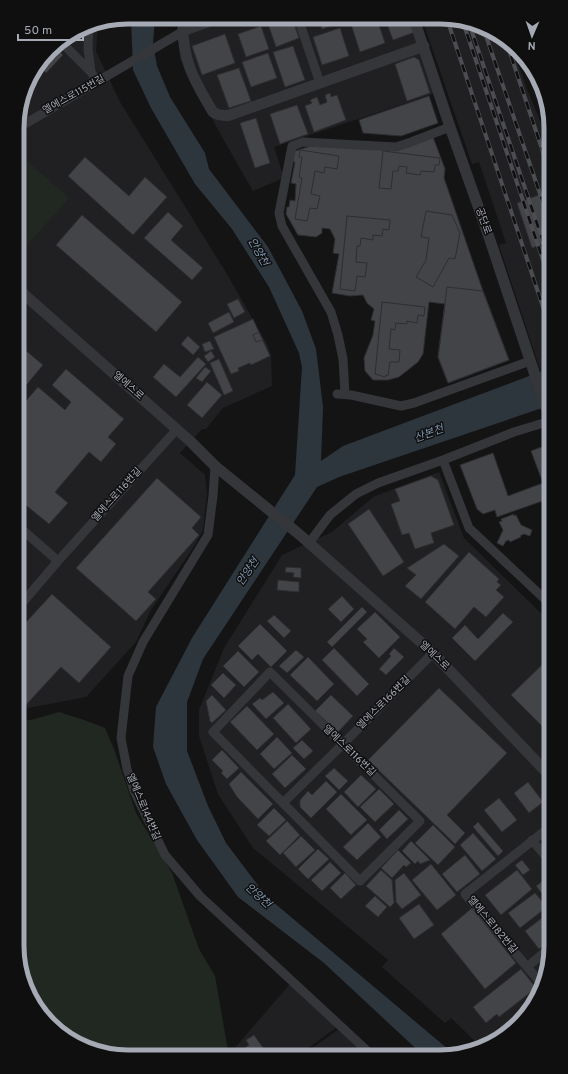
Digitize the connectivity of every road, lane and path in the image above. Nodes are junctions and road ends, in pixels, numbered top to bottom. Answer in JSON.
{"nodes":[{"id":1,"x":183,"y":24,"type":"edge"},
{"id":2,"x":205,"y":24,"type":"edge"},
{"id":3,"x":300,"y":24,"type":"edge"},
{"id":4,"x":416,"y":24,"type":"edge"},
{"id":5,"x":89,"y":32,"type":"edge"},
{"id":6,"x":182,"y":32,"type":"junction"},
{"id":7,"x":64,"y":46,"type":"edge"},
{"id":8,"x":424,"y":46,"type":"junction"},
{"id":9,"x":91,"y":72,"type":"junction"},
{"id":10,"x":97,"y":82,"type":"junction"},
{"id":11,"x":320,"y":83,"type":"junction"},
{"id":12,"x":24,"y":123,"type":"edge"},
{"id":13,"x":450,"y":127,"type":"junction"},
{"id":14,"x":24,"y":294,"type":"edge"},
{"id":15,"x":530,"y":361,"type":"junction"},
{"id":16,"x":544,"y":404,"type":"edge"},
{"id":17,"x":544,"y":421,"type":"edge"},
{"id":18,"x":177,"y":429,"type":"junction"},
{"id":19,"x":443,"y":460,"type":"junction"},
{"id":20,"x":215,"y":466,"type":"junction"},
{"id":21,"x":24,"y":530,"type":"edge"},
{"id":22,"x":309,"y":543,"type":"junction"},
{"id":23,"x":58,"y":561,"type":"junction"},
{"id":24,"x":544,"y":598,"type":"edge"},
{"id":25,"x":24,"y":601,"type":"edge"},
{"id":26,"x":433,"y":653,"type":"junction"},
{"id":27,"x":342,"y":745,"type":"junction"},
{"id":28,"x":544,"y":770,"type":"edge"},
{"id":29,"x":283,"y":803,"type":"junction"},
{"id":30,"x":544,"y":831,"type":"edge"},
{"id":31,"x":532,"y":840,"type":"junction"},
{"id":32,"x":544,"y":855,"type":"edge"},
{"id":33,"x":544,"y":953,"type":"edge"},
{"id":34,"x":527,"y":967,"type":"junction"},
{"id":35,"x":538,"y":980,"type":"edge"},
{"id":36,"x":366,"y":1050,"type":"edge"}],
"edges":[{"from":1,"to":6,"type":"street"},
{"from":2,"to":6,"type":"street","name":"엘에스로115번길"},
{"from":3,"to":11,"type":"street"},
{"from":4,"to":8,"type":"street","name":"공단로"},
{"from":5,"to":9,"type":"street"},
{"from":6,"to":10,"type":"street","name":"엘에스로115번길"},
{"from":6,"to":11,"type":"street"},
{"from":7,"to":9,"type":"street"},
{"from":8,"to":11,"type":"street"},
{"from":8,"to":13,"type":"street","name":"공단로"},
{"from":9,"to":10,"type":"street"},
{"from":10,"to":12,"type":"street","name":"엘에스로115번길"},
{"from":13,"to":15,"type":"street","name":"공단로"},
{"from":13,"to":15,"type":"street"},
{"from":14,"to":18,"type":"street","name":"엘에스로"},
{"from":15,"to":16,"type":"street","name":"공단로"},
{"from":17,"to":19,"type":"street"},
{"from":18,"to":20,"type":"street","name":"엘에스로"},
{"from":18,"to":23,"type":"street","name":"엘에스로116번길"},
{"from":19,"to":22,"type":"street"},
{"from":19,"to":24,"type":"street"},
{"from":20,"to":22,"type":"street","name":"엘에스로"},
{"from":20,"to":36,"type":"street","name":"엘에스로144번길"},
{"from":21,"to":23,"type":"street"},
{"from":22,"to":26,"type":"street","name":"엘에스로"},
{"from":23,"to":25,"type":"street","name":"엘에스로116번길"},
{"from":26,"to":27,"type":"street","name":"엘에스로166번길"},
{"from":26,"to":28,"type":"street","name":"엘에스로"},
{"from":27,"to":29,"type":"street","name":"엘에스로166번길"},
{"from":27,"to":29,"type":"street","name":"엘에스로116번길"},
{"from":27,"to":29,"type":"street","name":"엘에스로116번길"},
{"from":30,"to":31,"type":"street","name":"엘에스로182번길"},
{"from":31,"to":32,"type":"street"},
{"from":31,"to":34,"type":"street","name":"엘에스로182번길"},
{"from":33,"to":34,"type":"street"},
{"from":34,"to":35,"type":"street","name":"엘에스로182번길"}]}
